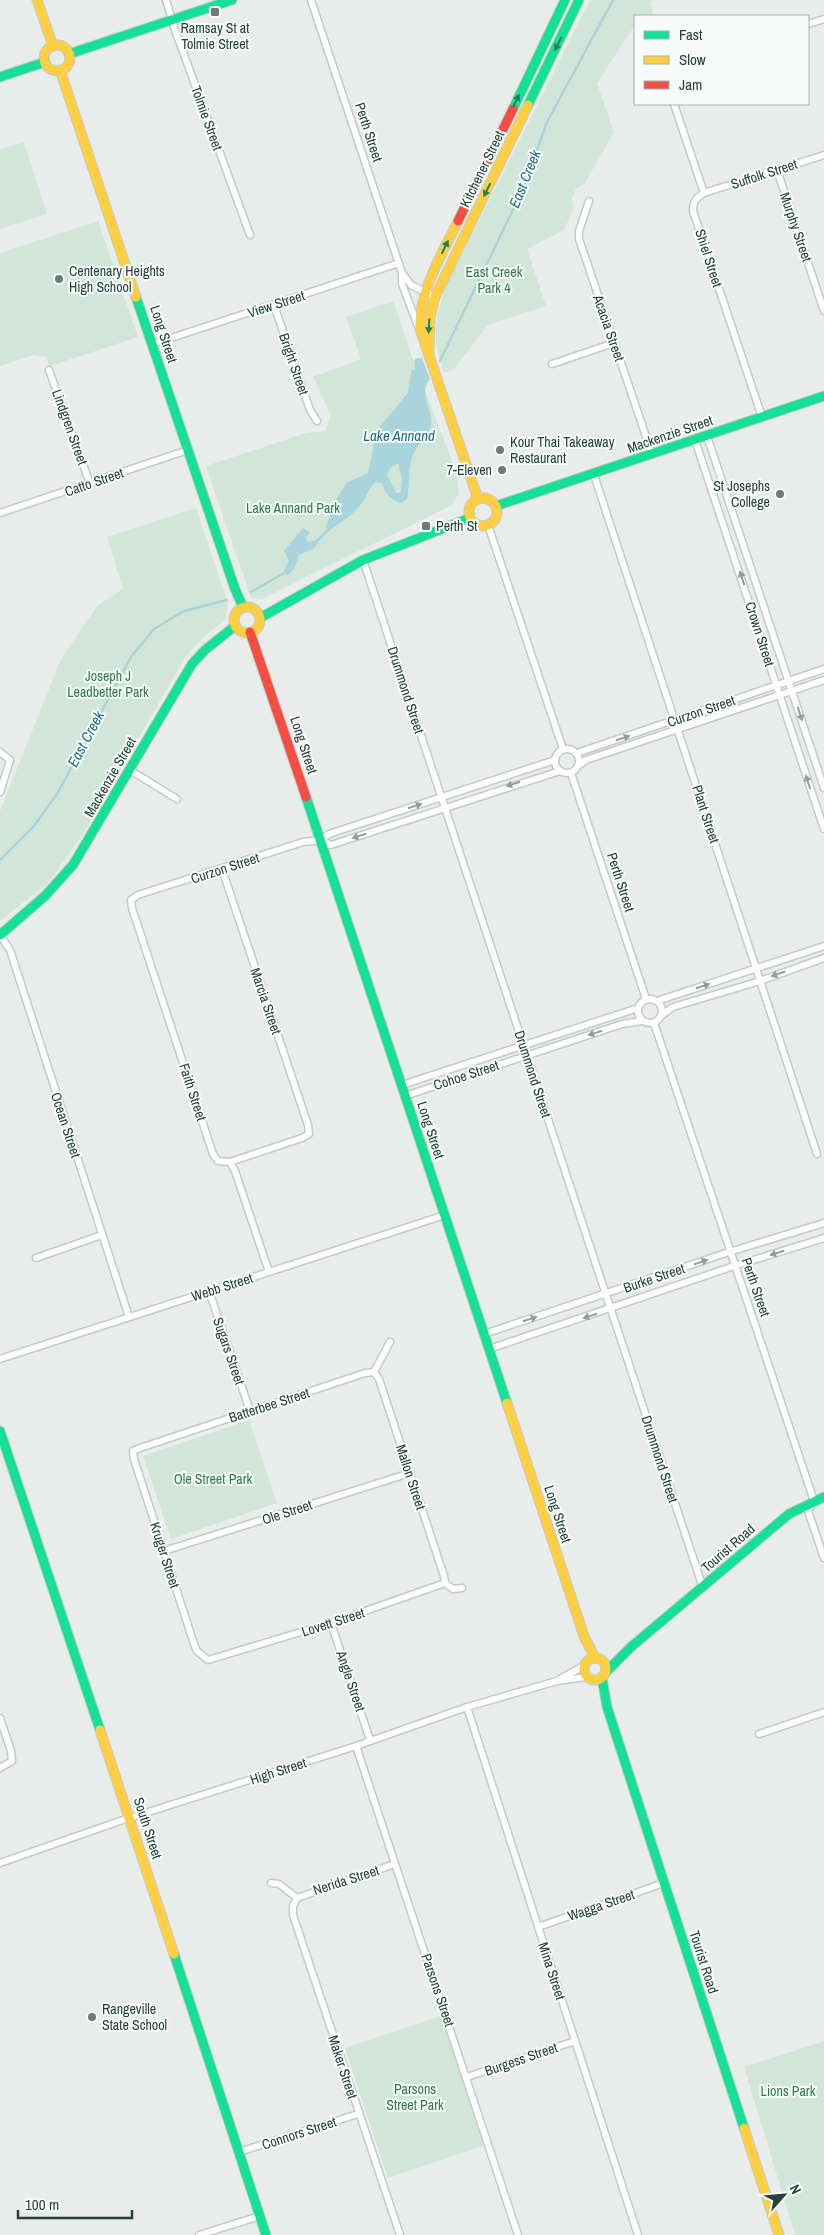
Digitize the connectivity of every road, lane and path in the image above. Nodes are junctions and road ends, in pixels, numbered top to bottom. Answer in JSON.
{"nodes":[{"id":1,"x":37,"y":0,"type":"edge"},
{"id":2,"x":166,"y":0,"type":"edge"},
{"id":3,"x":232,"y":0,"type":"edge"},
{"id":4,"x":311,"y":0,"type":"edge"},
{"id":5,"x":579,"y":0,"type":"edge"},
{"id":6,"x":564,"y":2,"type":"edge"},
{"id":7,"x":575,"y":9,"type":"junction"},
{"id":8,"x":824,"y":19,"type":"edge"},
{"id":9,"x":172,"y":20,"type":"junction"},
{"id":10,"x":809,"y":24,"type":"edge"},
{"id":11,"x":52,"y":46,"type":"junction"},
{"id":12,"x":69,"y":54,"type":"junction"},
{"id":13,"x":45,"y":62,"type":"junction"},
{"id":14,"x":60,"y":70,"type":"junction"},
{"id":15,"x":0,"y":77,"type":"edge"},
{"id":16,"x":674,"y":105,"type":"edge"},
{"id":17,"x":824,"y":154,"type":"edge"},
{"id":18,"x":777,"y":170,"type":"junction"},
{"id":19,"x":704,"y":193,"type":"junction"},
{"id":20,"x":589,"y":201,"type":"dead end"},
{"id":21,"x":250,"y":235,"type":"dead end"},
{"id":22,"x":399,"y":263,"type":"junction"},
{"id":23,"x":402,"y":273,"type":"junction"},
{"id":24,"x":425,"y":292,"type":"junction"},
{"id":25,"x":435,"y":297,"type":"junction"},
{"id":26,"x":274,"y":305,"type":"junction"},
{"id":27,"x":824,"y":312,"type":"edge"},
{"id":28,"x":418,"y":326,"type":"junction"},
{"id":29,"x":614,"y":343,"type":"junction"},
{"id":30,"x":154,"y":344,"type":"junction"},
{"id":31,"x":430,"y":355,"type":"junction"},
{"id":32,"x":552,"y":364,"type":"dead end"},
{"id":33,"x":49,"y":370,"type":"dead end"},
{"id":34,"x":824,"y":396,"type":"edge"},
{"id":35,"x":762,"y":417,"type":"junction"},
{"id":36,"x":317,"y":421,"type":"dead end"},
{"id":37,"x":707,"y":436,"type":"junction"},
{"id":38,"x":695,"y":440,"type":"junction"},
{"id":39,"x":188,"y":450,"type":"junction"},
{"id":40,"x":652,"y":454,"type":"junction"},
{"id":41,"x":594,"y":475,"type":"junction"},
{"id":42,"x":90,"y":484,"type":"junction"},
{"id":43,"x":478,"y":499,"type":"junction"},
{"id":44,"x":496,"y":506,"type":"junction"},
{"id":45,"x":0,"y":513,"type":"edge"},
{"id":46,"x":470,"y":518,"type":"junction"},
{"id":47,"x":488,"y":526,"type":"junction"},
{"id":48,"x":363,"y":560,"type":"junction"},
{"id":49,"x":243,"y":607,"type":"junction"},
{"id":50,"x":260,"y":618,"type":"junction"},
{"id":51,"x":235,"y":626,"type":"junction"},
{"id":52,"x":250,"y":632,"type":"junction"},
{"id":53,"x":824,"y":669,"type":"edge"},
{"id":54,"x":824,"y":680,"type":"edge"},
{"id":55,"x":789,"y":681,"type":"junction"},
{"id":56,"x":776,"y":685,"type":"junction"},
{"id":57,"x":793,"y":691,"type":"junction"},
{"id":58,"x":779,"y":695,"type":"junction"},
{"id":59,"x":675,"y":721,"type":"junction"},
{"id":60,"x":677,"y":729,"type":"junction"},
{"id":61,"x":563,"y":749,"type":"junction"},
{"id":62,"x":0,"y":752,"type":"edge"},
{"id":63,"x":577,"y":753,"type":"junction"},
{"id":64,"x":555,"y":760,"type":"junction"},
{"id":65,"x":579,"y":764,"type":"junction"},
{"id":66,"x":130,"y":770,"type":"junction"},
{"id":67,"x":560,"y":771,"type":"junction"},
{"id":68,"x":571,"y":773,"type":"junction"},
{"id":69,"x":824,"y":788,"type":"edge"},
{"id":70,"x":0,"y":792,"type":"edge"},
{"id":71,"x":441,"y":797,"type":"junction"},
{"id":72,"x":177,"y":799,"type":"dead end"},
{"id":73,"x":444,"y":807,"type":"junction"},
{"id":74,"x":824,"y":829,"type":"edge"},
{"id":75,"x":321,"y":840,"type":"junction"},
{"id":76,"x":222,"y":869,"type":"junction"},
{"id":77,"x":131,"y":900,"type":"joint"},
{"id":78,"x":0,"y":936,"type":"edge"},
{"id":79,"x":824,"y":946,"type":"edge"},
{"id":80,"x":824,"y":958,"type":"edge"},
{"id":81,"x":756,"y":969,"type":"junction"},
{"id":82,"x":760,"y":981,"type":"junction"},
{"id":83,"x":646,"y":1000,"type":"junction"},
{"id":84,"x":656,"y":1000,"type":"junction"},
{"id":85,"x":638,"y":1008,"type":"junction"},
{"id":86,"x":662,"y":1015,"type":"junction"},
{"id":87,"x":642,"y":1021,"type":"junction"},
{"id":88,"x":654,"y":1023,"type":"junction"},
{"id":89,"x":523,"y":1045,"type":"junction"},
{"id":90,"x":526,"y":1055,"type":"junction"},
{"id":91,"x":402,"y":1085,"type":"junction"},
{"id":92,"x":405,"y":1096,"type":"junction"},
{"id":93,"x":817,"y":1154,"type":"dead end"},
{"id":94,"x":230,"y":1162,"type":"junction"},
{"id":95,"x":445,"y":1215,"type":"junction"},
{"id":96,"x":824,"y":1223,"type":"edge"},
{"id":97,"x":102,"y":1235,"type":"junction"},
{"id":98,"x":824,"y":1238,"type":"edge"},
{"id":99,"x":729,"y":1252,"type":"junction"},
{"id":100,"x":36,"y":1258,"type":"dead end"},
{"id":101,"x":734,"y":1266,"type":"junction"},
{"id":102,"x":269,"y":1272,"type":"junction"},
{"id":103,"x":209,"y":1291,"type":"junction"},
{"id":104,"x":606,"y":1294,"type":"junction"},
{"id":105,"x":611,"y":1309,"type":"junction"},
{"id":106,"x":129,"y":1316,"type":"junction"},
{"id":107,"x":484,"y":1334,"type":"junction"},
{"id":108,"x":390,"y":1342,"type":"dead end"},
{"id":109,"x":489,"y":1349,"type":"junction"},
{"id":110,"x":0,"y":1358,"type":"edge"},
{"id":111,"x":374,"y":1372,"type":"junction"},
{"id":112,"x":250,"y":1411,"type":"junction"},
{"id":113,"x":0,"y":1431,"type":"edge"},
{"id":114,"x":133,"y":1452,"type":"joint"},
{"id":115,"x":410,"y":1473,"type":"junction"},
{"id":116,"x":824,"y":1497,"type":"edge"},
{"id":117,"x":814,"y":1501,"type":"junction"},
{"id":118,"x":164,"y":1551,"type":"junction"},
{"id":119,"x":824,"y":1558,"type":"edge"},
{"id":120,"x":445,"y":1584,"type":"junction"},
{"id":121,"x":462,"y":1588,"type":"dead end"},
{"id":122,"x":703,"y":1588,"type":"junction"},
{"id":123,"x":331,"y":1622,"type":"junction"},
{"id":124,"x":631,"y":1647,"type":"junction"},
{"id":125,"x":202,"y":1657,"type":"joint"},
{"id":126,"x":592,"y":1661,"type":"junction"},
{"id":127,"x":604,"y":1675,"type":"junction"},
{"id":128,"x":589,"y":1679,"type":"junction"},
{"id":129,"x":557,"y":1681,"type":"junction"},
{"id":130,"x":604,"y":1698,"type":"junction"},
{"id":131,"x":467,"y":1708,"type":"junction"},
{"id":132,"x":824,"y":1712,"type":"edge"},
{"id":133,"x":0,"y":1718,"type":"edge"},
{"id":134,"x":759,"y":1734,"type":"dead end"},
{"id":135,"x":370,"y":1740,"type":"junction"},
{"id":136,"x":356,"y":1746,"type":"junction"},
{"id":137,"x":0,"y":1768,"type":"edge"},
{"id":138,"x":130,"y":1819,"type":"junction"},
{"id":139,"x":0,"y":1864,"type":"edge"},
{"id":140,"x":395,"y":1864,"type":"junction"},
{"id":141,"x":664,"y":1883,"type":"junction"},
{"id":142,"x":271,"y":1884,"type":"dead end"},
{"id":143,"x":297,"y":1898,"type":"junction"},
{"id":144,"x":538,"y":1927,"type":"junction"},
{"id":145,"x":575,"y":2041,"type":"junction"},
{"id":146,"x":467,"y":2077,"type":"junction"},
{"id":147,"x":358,"y":2114,"type":"junction"},
{"id":148,"x":239,"y":2152,"type":"junction"},
{"id":149,"x":260,"y":2216,"type":"junction"},
{"id":150,"x":199,"y":2235,"type":"edge"},
{"id":151,"x":266,"y":2235,"type":"edge"},
{"id":152,"x":400,"y":2235,"type":"edge"},
{"id":153,"x":518,"y":2235,"type":"edge"},
{"id":154,"x":638,"y":2235,"type":"edge"},
{"id":155,"x":779,"y":2235,"type":"edge"}],
"edges":[{"from":1,"to":11,"type":"street"},
{"from":2,"to":9,"type":"street","name":"Tolmie Street"},
{"from":3,"to":9,"type":"street"},
{"from":4,"to":22,"type":"street","name":"Perth Street"},
{"from":5,"to":7,"type":"street","name":"Kitchener Street"},
{"from":6,"to":7,"type":"street"},
{"from":24,"to":6,"type":"street","name":"Kitchener Street","one_way":true},
{"from":7,"to":25,"type":"street","name":"Kitchener Street","one_way":true},
{"from":8,"to":10,"type":"street"},
{"from":9,"to":12,"type":"street"},
{"from":9,"to":21,"type":"street","name":"Tolmie Street"},
{"from":11,"to":12,"type":"street"},
{"from":11,"to":13,"type":"street"},
{"from":12,"to":14,"type":"street"},
{"from":13,"to":14,"type":"street"},
{"from":13,"to":15,"type":"street"},
{"from":14,"to":30,"type":"street","name":"Long Street"},
{"from":16,"to":19,"type":"street"},
{"from":17,"to":18,"type":"street","name":"Suffolk Street"},
{"from":18,"to":19,"type":"street","name":"Suffolk Street"},
{"from":18,"to":27,"type":"street","name":"Murphy Street"},
{"from":19,"to":35,"type":"street","name":"Shiel Street"},
{"from":20,"to":29,"type":"street","name":"Acacia Street"},
{"from":22,"to":23,"type":"street","name":"Perth Street"},
{"from":22,"to":26,"type":"street","name":"View Street"},
{"from":23,"to":24,"type":"street"},
{"from":23,"to":28,"type":"street","name":"Perth Street"},
{"from":24,"to":25,"type":"street"},
{"from":24,"to":28,"type":"street","name":"Kitchener Street"},
{"from":25,"to":31,"type":"street","name":"Kitchener Street","one_way":true},
{"from":26,"to":30,"type":"street","name":"View Street"},
{"from":26,"to":36,"type":"street","name":"Bright Street"},
{"from":28,"to":31,"type":"street","name":"Perth Street"},
{"from":29,"to":32,"type":"street"},
{"from":29,"to":40,"type":"street","name":"Acacia Street"},
{"from":30,"to":39,"type":"street","name":"Long Street"},
{"from":31,"to":43,"type":"street","name":"Perth Street"},
{"from":33,"to":42,"type":"street","name":"Lindgren Street"},
{"from":34,"to":35,"type":"street","name":"Mackenzie Street"},
{"from":35,"to":37,"type":"street","name":"Mackenzie Street"},
{"from":37,"to":38,"type":"street","name":"Mackenzie Street"},
{"from":37,"to":55,"type":"street","name":"Crown Street"},
{"from":38,"to":40,"type":"street","name":"Mackenzie Street"},
{"from":56,"to":38,"type":"street","name":"Crown Street","one_way":true},
{"from":39,"to":42,"type":"street","name":"Catto Street"},
{"from":39,"to":49,"type":"street","name":"Long Street"},
{"from":40,"to":41,"type":"street","name":"Mackenzie Street"},
{"from":41,"to":44,"type":"street","name":"Mackenzie Street"},
{"from":41,"to":59,"type":"street","name":"Plant Street"},
{"from":42,"to":45,"type":"street","name":"Catto Street"},
{"from":43,"to":44,"type":"street"},
{"from":43,"to":46,"type":"street"},
{"from":44,"to":47,"type":"street"},
{"from":46,"to":47,"type":"street"},
{"from":46,"to":48,"type":"street"},
{"from":47,"to":61,"type":"street"},
{"from":48,"to":50,"type":"street"},
{"from":48,"to":71,"type":"street","name":"Drummond Street"},
{"from":49,"to":50,"type":"street"},
{"from":49,"to":51,"type":"street"},
{"from":50,"to":52,"type":"street"},
{"from":51,"to":52,"type":"street"},
{"from":51,"to":66,"type":"street","name":"Mackenzie Street"},
{"from":52,"to":75,"type":"street","name":"Long Street"},
{"from":53,"to":55,"type":"street","name":"Curzon Street"},
{"from":54,"to":57,"type":"street","name":"Curzon Street"},
{"from":55,"to":56,"type":"street","name":"Curzon Street"},
{"from":55,"to":57,"type":"street","name":"Crown Street"},
{"from":56,"to":58,"type":"street","name":"Crown Street"},
{"from":56,"to":59,"type":"street","name":"Curzon Street"},
{"from":57,"to":58,"type":"street","name":"Curzon Street"},
{"from":57,"to":69,"type":"street","name":"Crown Street","one_way":true},
{"from":58,"to":60,"type":"street","name":"Curzon Street"},
{"from":74,"to":58,"type":"street","name":"Crown Street","one_way":true},
{"from":59,"to":60,"type":"street","name":"Plant Street"},
{"from":63,"to":59,"type":"street","name":"Curzon Street","one_way":true},
{"from":60,"to":65,"type":"street","name":"Curzon Street"},
{"from":60,"to":81,"type":"street","name":"Plant Street"},
{"from":61,"to":63,"type":"street"},
{"from":61,"to":64,"type":"street"},
{"from":62,"to":70,"type":"street"},
{"from":63,"to":65,"type":"street"},
{"from":64,"to":67,"type":"street"},
{"from":64,"to":71,"type":"street","name":"Curzon Street"},
{"from":65,"to":68,"type":"street"},
{"from":66,"to":72,"type":"street"},
{"from":66,"to":78,"type":"street","name":"Mackenzie Street"},
{"from":67,"to":68,"type":"street"},
{"from":67,"to":73,"type":"street","name":"Curzon Street","one_way":true},
{"from":68,"to":83,"type":"street","name":"Perth Street"},
{"from":71,"to":73,"type":"street","name":"Drummond Street"},
{"from":75,"to":71,"type":"street","name":"Curzon Street","one_way":true},
{"from":73,"to":75,"type":"street","name":"Curzon Street","one_way":true},
{"from":73,"to":89,"type":"street","name":"Drummond Street"},
{"from":75,"to":76,"type":"street","name":"Curzon Street"},
{"from":75,"to":91,"type":"street","name":"Long Street"},
{"from":76,"to":77,"type":"street","name":"Curzon Street"},
{"from":76,"to":94,"type":"street","name":"Marcia Street"},
{"from":77,"to":94,"type":"street","name":"Faith Street"},
{"from":78,"to":97,"type":"street","name":"Ocean Street"},
{"from":79,"to":81,"type":"street"},
{"from":80,"to":82,"type":"street","one_way":true},
{"from":81,"to":82,"type":"street","name":"Plant Street"},
{"from":84,"to":81,"type":"street","one_way":true},
{"from":82,"to":86,"type":"street"},
{"from":82,"to":93,"type":"street","name":"Plant Street"},
{"from":83,"to":84,"type":"street"},
{"from":83,"to":85,"type":"street"},
{"from":84,"to":86,"type":"street"},
{"from":85,"to":87,"type":"street"},
{"from":85,"to":89,"type":"street","name":"Cohoe Street"},
{"from":86,"to":88,"type":"street"},
{"from":87,"to":88,"type":"street"},
{"from":87,"to":90,"type":"street","name":"Cohoe Street","one_way":true},
{"from":88,"to":99,"type":"street","name":"Perth Street"},
{"from":89,"to":90,"type":"street","name":"Drummond Street"},
{"from":89,"to":91,"type":"street","name":"Cohoe Street"},
{"from":90,"to":92,"type":"street","name":"Cohoe Street"},
{"from":90,"to":104,"type":"street","name":"Drummond Street"},
{"from":91,"to":92,"type":"street","name":"Long Street"},
{"from":92,"to":95,"type":"street","name":"Long Street"},
{"from":94,"to":102,"type":"street"},
{"from":95,"to":102,"type":"street","name":"Webb Street"},
{"from":95,"to":107,"type":"street","name":"Long Street"},
{"from":96,"to":99,"type":"street","name":"Burke Street"},
{"from":97,"to":100,"type":"street"},
{"from":97,"to":106,"type":"street","name":"Ocean Street"},
{"from":98,"to":101,"type":"street","name":"Burke Street","one_way":true},
{"from":99,"to":101,"type":"street","name":"Perth Street"},
{"from":104,"to":99,"type":"street","name":"Burke Street","one_way":true},
{"from":101,"to":105,"type":"street","name":"Burke Street"},
{"from":101,"to":117,"type":"street","name":"Perth Street"},
{"from":102,"to":103,"type":"street","name":"Webb Street"},
{"from":103,"to":106,"type":"street","name":"Webb Street"},
{"from":103,"to":112,"type":"street","name":"Sugars Street"},
{"from":104,"to":105,"type":"street","name":"Drummond Street"},
{"from":107,"to":104,"type":"street","name":"Burke Street","one_way":true},
{"from":105,"to":109,"type":"street","name":"Burke Street","one_way":true},
{"from":105,"to":122,"type":"street","name":"Drummond Street"},
{"from":106,"to":110,"type":"street","name":"Webb Street"},
{"from":107,"to":109,"type":"street","name":"Long Street"},
{"from":108,"to":111,"type":"street"},
{"from":109,"to":126,"type":"street","name":"Long Street"},
{"from":111,"to":112,"type":"street","name":"Batterbee Street"},
{"from":111,"to":115,"type":"street","name":"Mallon Street"},
{"from":112,"to":114,"type":"street","name":"Batterbee Street"},
{"from":113,"to":138,"type":"street","name":"South Street"},
{"from":114,"to":118,"type":"street","name":"Kruger Street"},
{"from":115,"to":118,"type":"street","name":"Ole Street"},
{"from":115,"to":120,"type":"street","name":"Mallon Street"},
{"from":116,"to":117,"type":"street","name":"Tourist Road"},
{"from":117,"to":119,"type":"street","name":"Perth Street"},
{"from":117,"to":122,"type":"street","name":"Tourist Road"},
{"from":118,"to":125,"type":"street","name":"Kruger Street"},
{"from":120,"to":121,"type":"street"},
{"from":120,"to":123,"type":"street","name":"Lovett Street"},
{"from":122,"to":124,"type":"street","name":"Tourist Road"},
{"from":123,"to":125,"type":"street","name":"Lovett Street"},
{"from":123,"to":135,"type":"street","name":"Angle Street"},
{"from":124,"to":126,"type":"street","name":"Tourist Road"},
{"from":124,"to":127,"type":"street","name":"Tourist Road"},
{"from":126,"to":127,"type":"street"},
{"from":126,"to":128,"type":"street"},
{"from":126,"to":129,"type":"street","name":"High Street"},
{"from":127,"to":128,"type":"street"},
{"from":127,"to":130,"type":"street","name":"Tourist Road"},
{"from":128,"to":129,"type":"street","name":"High Street"},
{"from":128,"to":130,"type":"street","name":"Tourist Road"},
{"from":129,"to":131,"type":"street","name":"High Street"},
{"from":130,"to":141,"type":"street","name":"Tourist Road"},
{"from":131,"to":135,"type":"street","name":"High Street"},
{"from":131,"to":144,"type":"street","name":"Mina Street"},
{"from":132,"to":134,"type":"street"},
{"from":133,"to":137,"type":"street"},
{"from":135,"to":136,"type":"street","name":"High Street"},
{"from":136,"to":138,"type":"street","name":"High Street"},
{"from":136,"to":140,"type":"street","name":"Parsons Street"},
{"from":138,"to":139,"type":"street","name":"High Street"},
{"from":138,"to":148,"type":"street","name":"South Street"},
{"from":140,"to":143,"type":"street","name":"Nerida Street"},
{"from":140,"to":146,"type":"street","name":"Parsons Street"},
{"from":141,"to":144,"type":"street","name":"Wagga Street"},
{"from":141,"to":155,"type":"street","name":"Tourist Road"},
{"from":142,"to":143,"type":"street"},
{"from":143,"to":147,"type":"street","name":"Maker Street"},
{"from":144,"to":145,"type":"street","name":"Mina Street"},
{"from":145,"to":146,"type":"street","name":"Burgess Street"},
{"from":145,"to":154,"type":"street","name":"Mina Street"},
{"from":146,"to":153,"type":"street","name":"Parsons Street"},
{"from":147,"to":148,"type":"street","name":"Connors Street"},
{"from":147,"to":152,"type":"street","name":"Maker Street"},
{"from":148,"to":149,"type":"street","name":"South Street"},
{"from":149,"to":150,"type":"street"},
{"from":149,"to":151,"type":"street","name":"South Street"}]}
